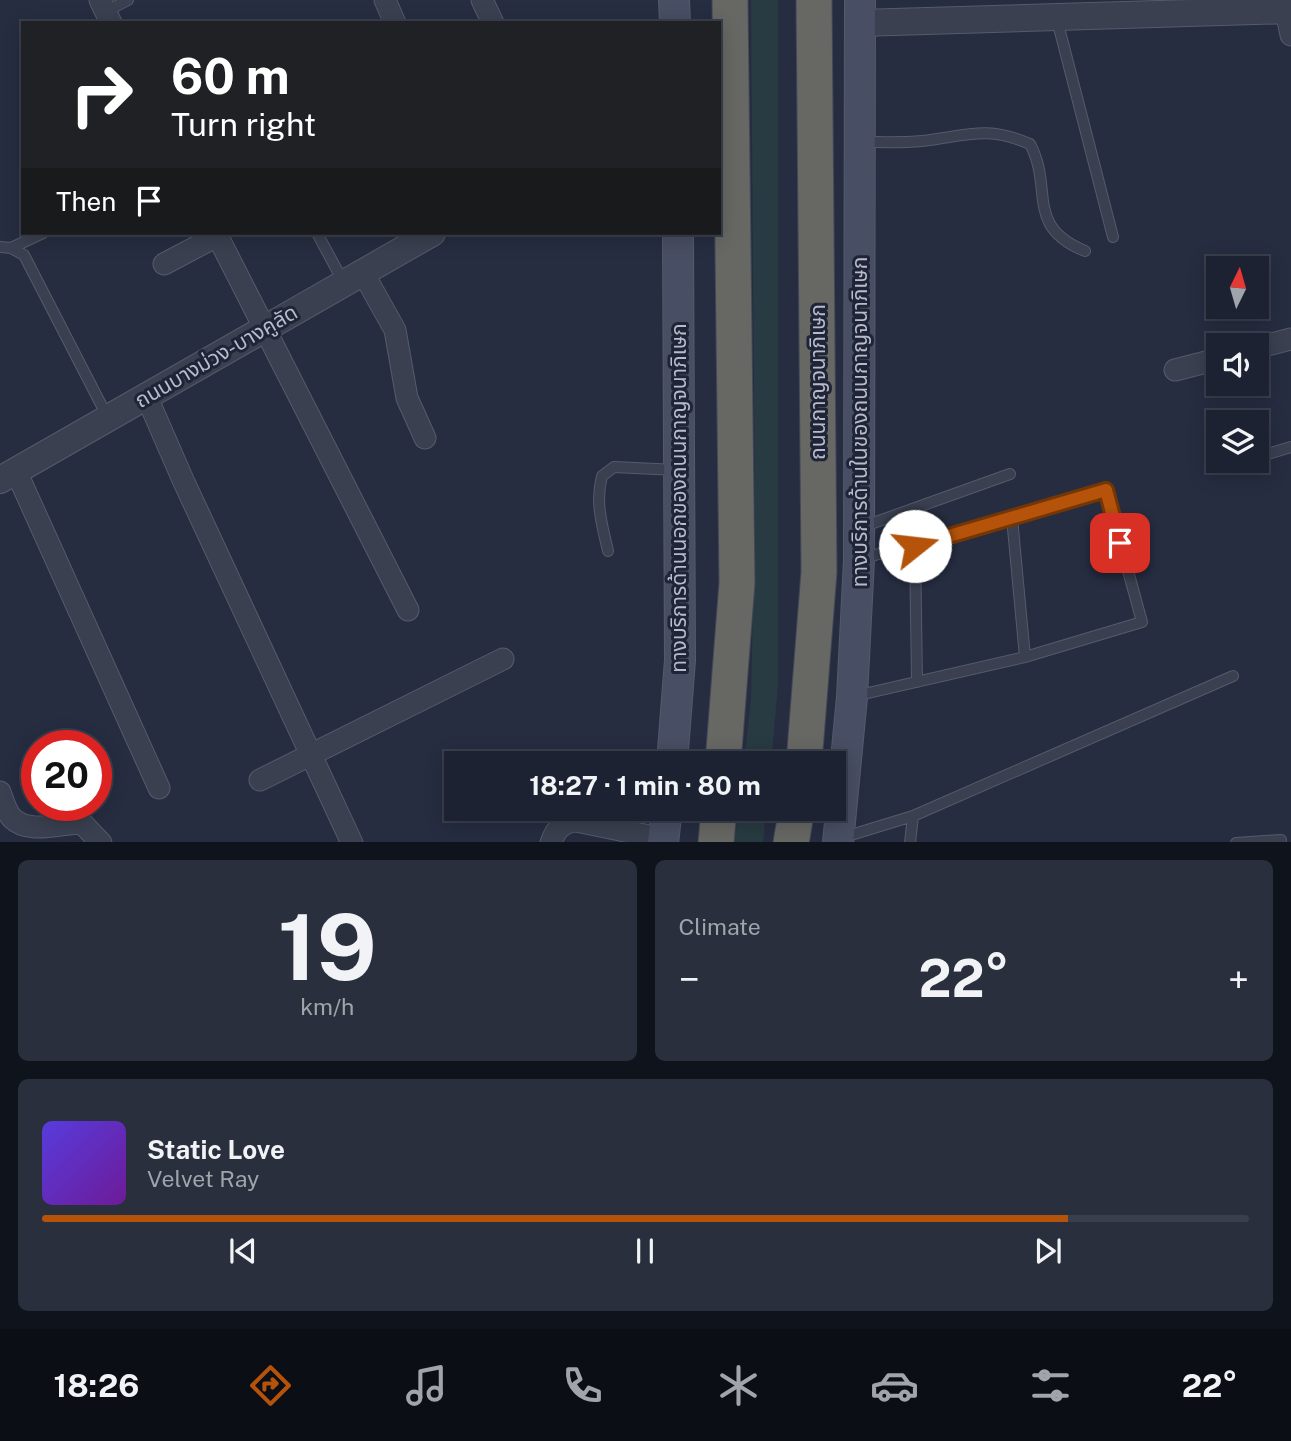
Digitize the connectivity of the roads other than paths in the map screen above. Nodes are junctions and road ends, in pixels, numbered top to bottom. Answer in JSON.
{"nodes":[{"id":1,"x":128,"y":0,"type":"edge"},
{"id":2,"x":385,"y":0,"type":"edge"},
{"id":3,"x":482,"y":0,"type":"edge"},
{"id":4,"x":674,"y":0,"type":"edge"},
{"id":5,"x":730,"y":0,"type":"edge"},
{"id":6,"x":814,"y":0,"type":"edge"},
{"id":7,"x":1226,"y":5,"type":"edge"},
{"id":8,"x":105,"y":12,"type":"edge"},
{"id":9,"x":860,"y":12,"type":"edge"},
{"id":10,"x":1056,"y":16,"type":"junction"},
{"id":11,"x":1289,"y":19,"type":"edge"},
{"id":12,"x":394,"y":21,"type":"edge"},
{"id":13,"x":492,"y":21,"type":"edge"},
{"id":14,"x":675,"y":21,"type":"edge"},
{"id":15,"x":861,"y":142,"type":"junction"},
{"id":16,"x":38,"y":235,"type":"edge"},
{"id":17,"x":216,"y":235,"type":"edge"},
{"id":18,"x":319,"y":235,"type":"edge"},
{"id":19,"x":428,"y":235,"type":"edge"},
{"id":20,"x":678,"y":235,"type":"edge"},
{"id":21,"x":1113,"y":237,"type":"dead end"},
{"id":22,"x":6,"y":247,"type":"edge"},
{"id":23,"x":1085,"y":251,"type":"dead end"},
{"id":24,"x":164,"y":264,"type":"dead end"},
{"id":25,"x":353,"y":277,"type":"junction"},
{"id":26,"x":263,"y":329,"type":"junction"},
{"id":27,"x":1291,"y":339,"type":"edge"},
{"id":28,"x":1269,"y":345,"type":"edge"},
{"id":29,"x":1206,"y":362,"type":"edge"},
{"id":30,"x":1175,"y":370,"type":"dead end"},
{"id":31,"x":146,"y":395,"type":"junction"},
{"id":32,"x":108,"y":418,"type":"junction"},
{"id":33,"x":425,"y":438,"type":"dead end"},
{"id":34,"x":1291,"y":447,"type":"edge"},
{"id":35,"x":1269,"y":454,"type":"edge"},
{"id":36,"x":680,"y":470,"type":"junction"},
{"id":37,"x":1010,"y":474,"type":"dead end"},
{"id":38,"x":5,"y":476,"type":"edge"},
{"id":39,"x":1012,"y":518,"type":"junction"},
{"id":40,"x":859,"y":528,"type":"junction"},
{"id":41,"x":915,"y":546,"type":"junction"},
{"id":42,"x":608,"y":551,"type":"dead end"},
{"id":43,"x":859,"y":560,"type":"junction"},
{"id":44,"x":408,"y":610,"type":"dead end"},
{"id":45,"x":1025,"y":657,"type":"junction"},
{"id":46,"x":503,"y":659,"type":"dead end"},
{"id":47,"x":1233,"y":676,"type":"dead end"},
{"id":48,"x":917,"y":682,"type":"junction"},
{"id":49,"x":852,"y":697,"type":"junction"},
{"id":50,"x":673,"y":751,"type":"edge"},
{"id":51,"x":724,"y":751,"type":"edge"},
{"id":52,"x":805,"y":751,"type":"edge"},
{"id":53,"x":310,"y":757,"type":"junction"},
{"id":54,"x":260,"y":780,"type":"dead end"},
{"id":55,"x":159,"y":788,"type":"dead end"},
{"id":56,"x":0,"y":792,"type":"edge"},
{"id":57,"x":913,"y":816,"type":"junction"},
{"id":58,"x":665,"y":821,"type":"edge"},
{"id":59,"x":718,"y":821,"type":"edge"},
{"id":60,"x":795,"y":821,"type":"edge"},
{"id":61,"x":1281,"y":840,"type":"dead end"},
{"id":62,"x":663,"y":841,"type":"edge"},
{"id":63,"x":838,"y":841,"type":"edge"},
{"id":64,"x":101,"y":842,"type":"edge"},
{"id":65,"x":352,"y":842,"type":"edge"},
{"id":66,"x":551,"y":842,"type":"edge"},
{"id":67,"x":716,"y":842,"type":"edge"},
{"id":68,"x":791,"y":842,"type":"edge"},
{"id":69,"x":910,"y":842,"type":"edge"},
{"id":70,"x":1236,"y":842,"type":"edge"}],
"edges":[{"from":1,"to":8,"type":"lane"},
{"from":2,"to":12,"type":"street"},
{"from":3,"to":13,"type":"street"},
{"from":4,"to":14,"type":"main road"},
{"from":5,"to":51,"type":"highway"},
{"from":6,"to":52,"type":"highway","name":"ถนนกาญจนาภิเษก"},
{"from":7,"to":10,"type":"street"},
{"from":7,"to":11,"type":"street"},
{"from":9,"to":10,"type":"street"},
{"from":9,"to":15,"type":"main road","name":"ทางบริการด้านในของถนนกาญจนาภิเษก"},
{"from":10,"to":21,"type":"lane"},
{"from":15,"to":23,"type":"lane"},
{"from":15,"to":40,"type":"main road","name":"ทางบริการด้านในของถนนกาญจนาภิเษก"},
{"from":16,"to":22,"type":"lane"},
{"from":17,"to":24,"type":"street"},
{"from":17,"to":26,"type":"street"},
{"from":18,"to":25,"type":"lane"},
{"from":19,"to":25,"type":"street","name":"ถนนบางม่วง-บางคูลัด"},
{"from":20,"to":36,"type":"main road","name":"ทางบริการด้านนอกของถนนกาญจนาภิเษก"},
{"from":22,"to":32,"type":"lane"},
{"from":25,"to":26,"type":"street","name":"ถนนบางม่วง-บางคูลัด"},
{"from":25,"to":33,"type":"street"},
{"from":26,"to":31,"type":"street","name":"ถนนบางม่วง-บางคูลัด"},
{"from":26,"to":44,"type":"street"},
{"from":27,"to":28,"type":"street"},
{"from":29,"to":30,"type":"street"},
{"from":31,"to":32,"type":"street","name":"ถนนบางม่วง-บางคูลัด"},
{"from":31,"to":53,"type":"street"},
{"from":32,"to":38,"type":"street","name":"ถนนบางม่วง-บางคูลัด"},
{"from":34,"to":35,"type":"lane"},
{"from":36,"to":42,"type":"lane"},
{"from":36,"to":50,"type":"main road","name":"ทางบริการด้านนอกของถนนกาญจนาภิเษก"},
{"from":37,"to":40,"type":"lane"},
{"from":38,"to":55,"type":"street"},
{"from":39,"to":41,"type":"lane"},
{"from":39,"to":45,"type":"lane"},
{"from":39,"to":45,"type":"lane"},
{"from":40,"to":43,"type":"main road","name":"ทางบริการด้านในของถนนกาญจนาภิเษก"},
{"from":41,"to":43,"type":"lane"},
{"from":41,"to":48,"type":"lane"},
{"from":43,"to":49,"type":"main road","name":"ทางบริการด้านในของถนนกาญจนาภิเษก"},
{"from":45,"to":48,"type":"lane"},
{"from":46,"to":53,"type":"street"},
{"from":47,"to":57,"type":"lane"},
{"from":48,"to":49,"type":"lane"},
{"from":49,"to":63,"type":"main road","name":"ทางบริการด้านในของถนนกาญจนาภิเษก"},
{"from":53,"to":54,"type":"street"},
{"from":53,"to":65,"type":"street"},
{"from":56,"to":64,"type":"street"},
{"from":57,"to":63,"type":"lane"},
{"from":57,"to":69,"type":"lane"},
{"from":58,"to":62,"type":"main road"},
{"from":59,"to":67,"type":"highway"},
{"from":60,"to":68,"type":"highway"},
{"from":61,"to":70,"type":"lane"},
{"from":62,"to":66,"type":"street"}]}
